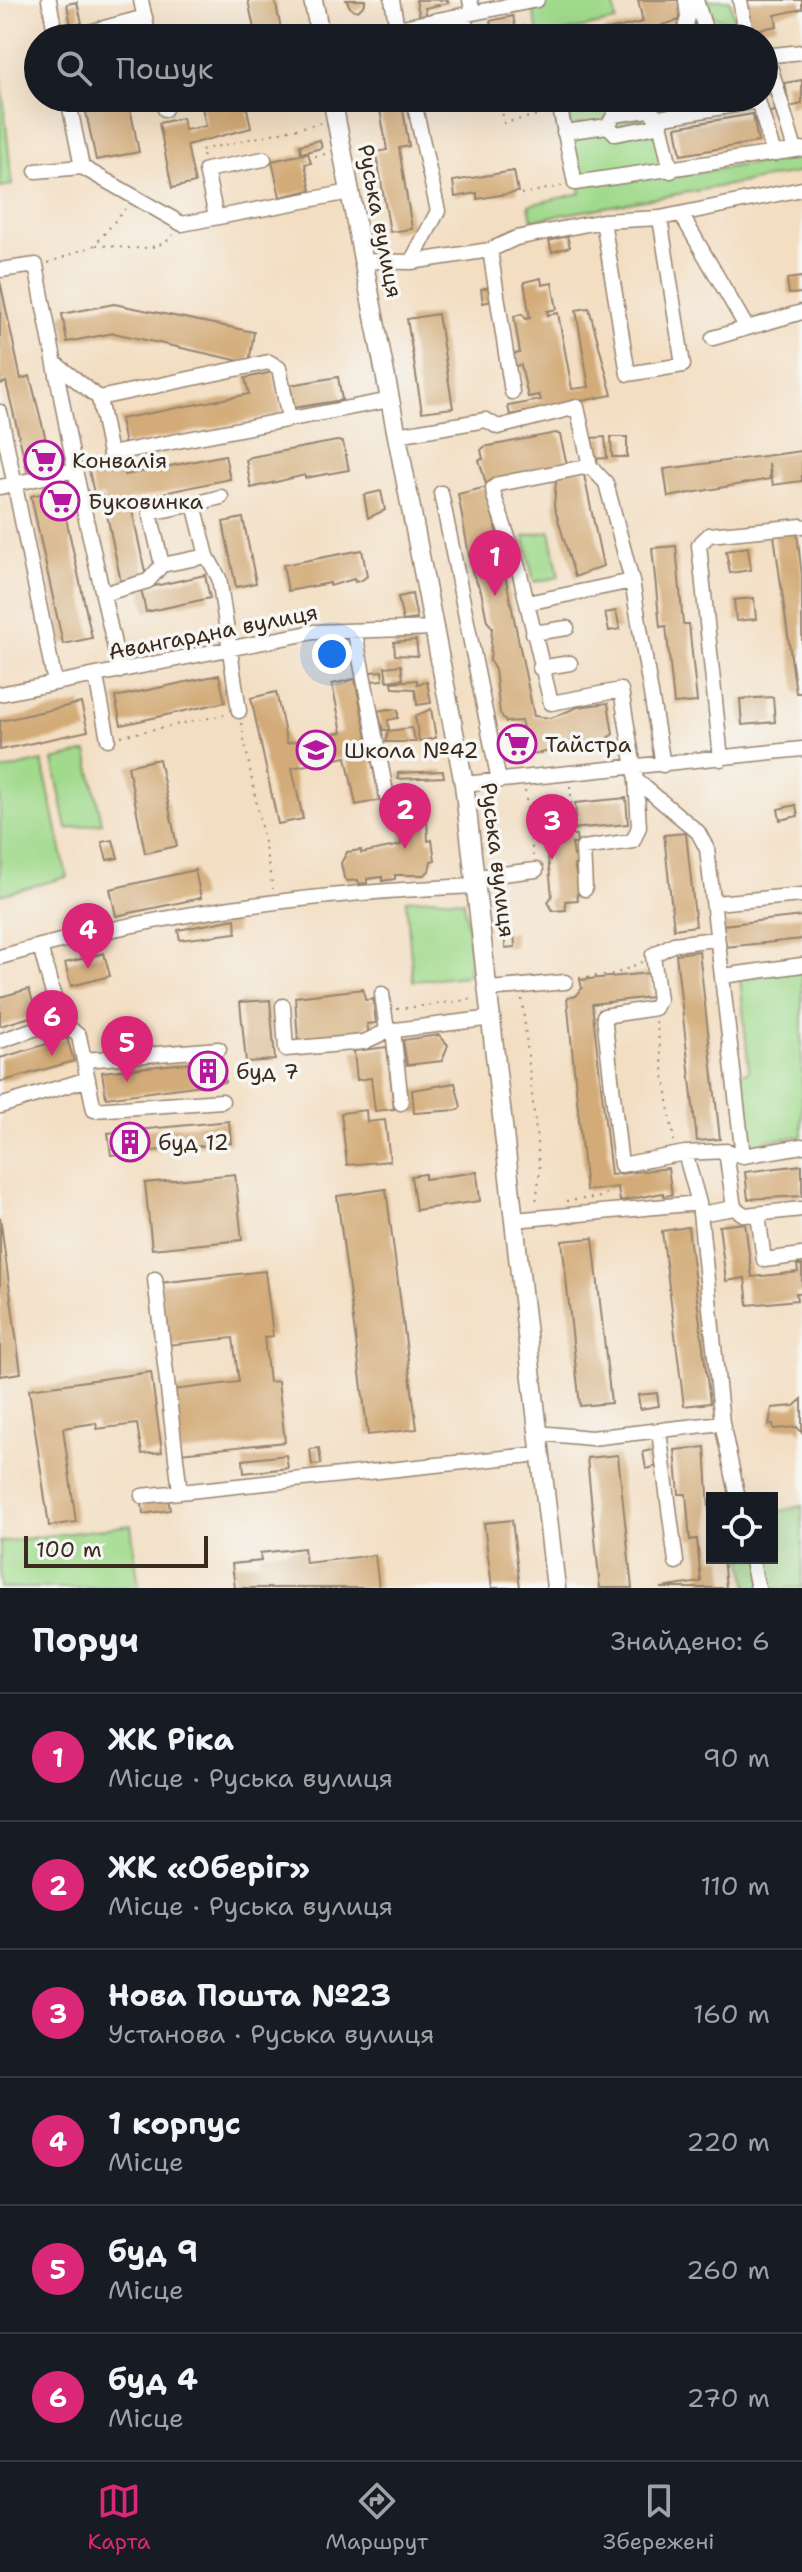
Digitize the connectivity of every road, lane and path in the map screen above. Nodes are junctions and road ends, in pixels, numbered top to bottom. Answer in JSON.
{"nodes":[{"id":1,"x":49,"y":0,"type":"edge"},
{"id":2,"x":141,"y":0,"type":"edge"},
{"id":3,"x":313,"y":0,"type":"edge"},
{"id":4,"x":392,"y":0,"type":"edge"},
{"id":5,"x":537,"y":0,"type":"edge"},
{"id":6,"x":686,"y":0,"type":"edge"},
{"id":7,"x":696,"y":0,"type":"edge"},
{"id":8,"x":740,"y":0,"type":"edge"},
{"id":9,"x":468,"y":9,"type":"edge"},
{"id":10,"x":145,"y":17,"type":"junction"},
{"id":11,"x":53,"y":24,"type":"edge"},
{"id":12,"x":119,"y":24,"type":"edge"},
{"id":13,"x":146,"y":24,"type":"edge"},
{"id":14,"x":318,"y":24,"type":"edge"},
{"id":15,"x":396,"y":24,"type":"edge"},
{"id":16,"x":424,"y":24,"type":"edge"},
{"id":17,"x":686,"y":24,"type":"edge"},
{"id":18,"x":704,"y":24,"type":"edge"},
{"id":19,"x":744,"y":24,"type":"edge"},
{"id":20,"x":802,"y":52,"type":"edge"},
{"id":21,"x":778,"y":55,"type":"edge"},
{"id":22,"x":778,"y":90,"type":"edge"},
{"id":23,"x":71,"y":112,"type":"edge"},
{"id":24,"x":335,"y":112,"type":"edge"},
{"id":25,"x":416,"y":112,"type":"edge"},
{"id":26,"x":502,"y":112,"type":"edge"},
{"id":27,"x":535,"y":112,"type":"edge"},
{"id":28,"x":560,"y":112,"type":"edge"},
{"id":29,"x":634,"y":112,"type":"edge"},
{"id":30,"x":651,"y":112,"type":"edge"},
{"id":31,"x":673,"y":112,"type":"edge"},
{"id":32,"x":761,"y":112,"type":"edge"},
{"id":33,"x":659,"y":118,"type":"junction"},
{"id":34,"x":321,"y":123,"type":"dead end"},
{"id":35,"x":564,"y":132,"type":"junction"},
{"id":36,"x":799,"y":150,"type":"edge"},
{"id":37,"x":327,"y":154,"type":"dead end"},
{"id":38,"x":774,"y":154,"type":"junction"},
{"id":39,"x":315,"y":156,"type":"dead end"},
{"id":40,"x":264,"y":159,"type":"dead end"},
{"id":41,"x":82,"y":167,"type":"junction"},
{"id":42,"x":206,"y":170,"type":"junction"},
{"id":43,"x":36,"y":171,"type":"dead end"},
{"id":44,"x":671,"y":171,"type":"junction"},
{"id":45,"x":575,"y":183,"type":"junction"},
{"id":46,"x":802,"y":189,"type":"edge"},
{"id":47,"x":350,"y":192,"type":"junction"},
{"id":48,"x":521,"y":194,"type":"dead end"},
{"id":49,"x":134,"y":199,"type":"junction"},
{"id":50,"x":681,"y":214,"type":"junction"},
{"id":51,"x":216,"y":217,"type":"junction"},
{"id":52,"x":660,"y":218,"type":"junction"},
{"id":53,"x":603,"y":221,"type":"junction"},
{"id":54,"x":182,"y":224,"type":"junction"},
{"id":55,"x":95,"y":245,"type":"junction"},
{"id":56,"x":490,"y":250,"type":"junction"},
{"id":57,"x":362,"y":261,"type":"junction"},
{"id":58,"x":411,"y":262,"type":"junction"},
{"id":59,"x":36,"y":265,"type":"junction"},
{"id":60,"x":0,"y":270,"type":"edge"},
{"id":61,"x":802,"y":312,"type":"edge"},
{"id":62,"x":747,"y":328,"type":"junction"},
{"id":63,"x":713,"y":338,"type":"dead end"},
{"id":64,"x":56,"y":364,"type":"junction"},
{"id":65,"x":512,"y":392,"type":"dead end"},
{"id":66,"x":99,"y":398,"type":"junction"},
{"id":67,"x":390,"y":400,"type":"junction"},
{"id":68,"x":0,"y":412,"type":"edge"},
{"id":69,"x":289,"y":419,"type":"junction"},
{"id":70,"x":397,"y":435,"type":"junction"},
{"id":71,"x":590,"y":466,"type":"junction"},
{"id":72,"x":75,"y":470,"type":"junction"},
{"id":73,"x":17,"y":484,"type":"junction"},
{"id":74,"x":0,"y":487,"type":"edge"},
{"id":75,"x":441,"y":493,"type":"dead end"},
{"id":76,"x":221,"y":497,"type":"dead end"},
{"id":77,"x":194,"y":504,"type":"junction"},
{"id":78,"x":802,"y":526,"type":"edge"},
{"id":79,"x":207,"y":556,"type":"junction"},
{"id":80,"x":162,"y":565,"type":"junction"},
{"id":81,"x":632,"y":581,"type":"junction"},
{"id":82,"x":103,"y":594,"type":"junction"},
{"id":83,"x":527,"y":603,"type":"junction"},
{"id":84,"x":436,"y":628,"type":"junction"},
{"id":85,"x":567,"y":628,"type":"dead end"},
{"id":86,"x":355,"y":633,"type":"junction"},
{"id":87,"x":533,"y":633,"type":"junction"},
{"id":88,"x":231,"y":648,"type":"junction"},
{"id":89,"x":570,"y":663,"type":"dead end"},
{"id":90,"x":540,"y":668,"type":"junction"},
{"id":91,"x":120,"y":671,"type":"junction"},
{"id":92,"x":96,"y":677,"type":"junction"},
{"id":93,"x":55,"y":683,"type":"junction"},
{"id":94,"x":0,"y":694,"type":"edge"},
{"id":95,"x":239,"y":711,"type":"junction"},
{"id":96,"x":108,"y":739,"type":"joint"},
{"id":97,"x":802,"y":749,"type":"edge"},
{"id":98,"x":721,"y":759,"type":"junction"},
{"id":99,"x":663,"y":765,"type":"junction"},
{"id":100,"x":568,"y":773,"type":"junction"},
{"id":101,"x":634,"y":774,"type":"junction"},
{"id":102,"x":524,"y":778,"type":"junction"},
{"id":103,"x":499,"y":781,"type":"junction"},
{"id":104,"x":464,"y":784,"type":"junction"},
{"id":105,"x":387,"y":797,"type":"dead end"},
{"id":106,"x":573,"y":817,"type":"dead end"},
{"id":107,"x":535,"y":866,"type":"joint"},
{"id":108,"x":477,"y":881,"type":"junction"},
{"id":109,"x":585,"y":889,"type":"dead end"},
{"id":110,"x":802,"y":895,"type":"edge"},
{"id":111,"x":275,"y":902,"type":"junction"},
{"id":112,"x":715,"y":903,"type":"junction"},
{"id":113,"x":715,"y":939,"type":"junction"},
{"id":114,"x":40,"y":946,"type":"junction"},
{"id":115,"x":653,"y":955,"type":"junction"},
{"id":116,"x":0,"y":957,"type":"edge"},
{"id":117,"x":802,"y":965,"type":"edge"},
{"id":118,"x":723,"y":976,"type":"junction"},
{"id":119,"x":565,"y":982,"type":"joint"},
{"id":120,"x":521,"y":986,"type":"junction"},
{"id":121,"x":382,"y":994,"type":"dead end"},
{"id":122,"x":484,"y":994,"type":"junction"},
{"id":123,"x":283,"y":1006,"type":"dead end"},
{"id":124,"x":655,"y":1008,"type":"junction"},
{"id":125,"x":384,"y":1010,"type":"junction"},
{"id":126,"x":493,"y":1018,"type":"junction"},
{"id":127,"x":60,"y":1020,"type":"junction"},
{"id":128,"x":390,"y":1030,"type":"junction"},
{"id":129,"x":0,"y":1041,"type":"edge"},
{"id":130,"x":219,"y":1049,"type":"dead end"},
{"id":131,"x":84,"y":1060,"type":"junction"},
{"id":132,"x":88,"y":1079,"type":"junction"},
{"id":133,"x":222,"y":1101,"type":"dead end"},
{"id":134,"x":401,"y":1103,"type":"dead end"},
{"id":135,"x":0,"y":1106,"type":"edge"},
{"id":136,"x":802,"y":1146,"type":"edge"},
{"id":137,"x":726,"y":1151,"type":"junction"},
{"id":138,"x":680,"y":1154,"type":"junction"},
{"id":139,"x":743,"y":1156,"type":"junction"},
{"id":140,"x":536,"y":1208,"type":"dead end"},
{"id":141,"x":734,"y":1208,"type":"junction"},
{"id":142,"x":699,"y":1209,"type":"junction"},
{"id":143,"x":802,"y":1209,"type":"edge"},
{"id":144,"x":758,"y":1214,"type":"junction"},
{"id":145,"x":514,"y":1220,"type":"junction"},
{"id":146,"x":802,"y":1255,"type":"edge"},
{"id":147,"x":155,"y":1279,"type":"dead end"},
{"id":148,"x":722,"y":1423,"type":"junction"},
{"id":149,"x":659,"y":1431,"type":"junction"},
{"id":150,"x":538,"y":1433,"type":"junction"},
{"id":151,"x":541,"y":1454,"type":"junction"},
{"id":152,"x":180,"y":1492,"type":"junction"},
{"id":153,"x":737,"y":1492,"type":"edge"},
{"id":154,"x":142,"y":1496,"type":"dead end"},
{"id":155,"x":676,"y":1562,"type":"dead end"},
{"id":156,"x":752,"y":1564,"type":"edge"},
{"id":157,"x":556,"y":1588,"type":"edge"},
{"id":158,"x":758,"y":1588,"type":"edge"}],
"edges":[{"from":1,"to":11,"type":"street"},
{"from":2,"to":10,"type":"street"},
{"from":3,"to":14,"type":"main road"},
{"from":4,"to":15,"type":"street"},
{"from":5,"to":9,"type":"street"},
{"from":6,"to":17,"type":"street"},
{"from":7,"to":18,"type":"street"},
{"from":8,"to":19,"type":"street"},
{"from":9,"to":16,"type":"street"},
{"from":10,"to":12,"type":"street"},
{"from":10,"to":13,"type":"street"},
{"from":20,"to":21,"type":"street"},
{"from":22,"to":36,"type":"street"},
{"from":23,"to":41,"type":"street"},
{"from":24,"to":47,"type":"main road","name":"Руська вулиця"},
{"from":25,"to":58,"type":"street"},
{"from":26,"to":27,"type":"path"},
{"from":28,"to":35,"type":"street"},
{"from":29,"to":35,"type":"street"},
{"from":30,"to":33,"type":"street"},
{"from":31,"to":33,"type":"street"},
{"from":32,"to":38,"type":"street"},
{"from":33,"to":44,"type":"street"},
{"from":34,"to":42,"type":"path"},
{"from":35,"to":45,"type":"street"},
{"from":36,"to":38,"type":"street"},
{"from":37,"to":39,"type":"path"},
{"from":38,"to":44,"type":"street"},
{"from":40,"to":42,"type":"street"},
{"from":41,"to":43,"type":"street"},
{"from":41,"to":49,"type":"street"},
{"from":42,"to":51,"type":"street"},
{"from":44,"to":45,"type":"street"},
{"from":45,"to":48,"type":"path"},
{"from":46,"to":50,"type":"street"},
{"from":47,"to":51,"type":"street"},
{"from":47,"to":57,"type":"main road","name":"Руська вулиця"},
{"from":49,"to":54,"type":"street"},
{"from":49,"to":55,"type":"path"},
{"from":50,"to":52,"type":"street"},
{"from":50,"to":62,"type":"street"},
{"from":51,"to":54,"type":"street"},
{"from":52,"to":53,"type":"street"},
{"from":52,"to":53,"type":"street"},
{"from":53,"to":56,"type":"street"},
{"from":54,"to":55,"type":"path"},
{"from":55,"to":59,"type":"path"},
{"from":56,"to":58,"type":"street"},
{"from":56,"to":65,"type":"street"},
{"from":57,"to":58,"type":"street"},
{"from":57,"to":67,"type":"main road","name":"Руська вулиця"},
{"from":59,"to":60,"type":"street"},
{"from":59,"to":64,"type":"street"},
{"from":61,"to":62,"type":"street"},
{"from":62,"to":63,"type":"street"},
{"from":64,"to":66,"type":"street"},
{"from":64,"to":72,"type":"street"},
{"from":66,"to":69,"type":"street"},
{"from":66,"to":69,"type":"street"},
{"from":67,"to":69,"type":"street"},
{"from":67,"to":70,"type":"main road","name":"Руська вулиця"},
{"from":68,"to":73,"type":"street"},
{"from":70,"to":71,"type":"street"},
{"from":70,"to":84,"type":"main road","name":"Руська вулиця"},
{"from":71,"to":81,"type":"street"},
{"from":71,"to":83,"type":"street"},
{"from":72,"to":73,"type":"street"},
{"from":72,"to":82,"type":"street"},
{"from":73,"to":74,"type":"street"},
{"from":73,"to":93,"type":"street"},
{"from":75,"to":103,"type":"street"},
{"from":76,"to":77,"type":"street"},
{"from":77,"to":79,"type":"street"},
{"from":77,"to":80,"type":"street"},
{"from":78,"to":98,"type":"street"},
{"from":79,"to":80,"type":"street"},
{"from":79,"to":88,"type":"street"},
{"from":80,"to":82,"type":"street"},
{"from":81,"to":83,"type":"street"},
{"from":81,"to":99,"type":"street"},
{"from":82,"to":91,"type":"street"},
{"from":83,"to":87,"type":"street"},
{"from":84,"to":86,"type":"street","name":"Авангардна вулиця"},
{"from":84,"to":104,"type":"main road","name":"Руська вулиця"},
{"from":85,"to":87,"type":"street"},
{"from":86,"to":88,"type":"street","name":"Авангардна вулиця"},
{"from":86,"to":105,"type":"street"},
{"from":87,"to":90,"type":"street"},
{"from":88,"to":91,"type":"street","name":"Авангардна вулиця"},
{"from":88,"to":95,"type":"street"},
{"from":89,"to":90,"type":"street"},
{"from":90,"to":101,"type":"street"},
{"from":91,"to":92,"type":"street","name":"Авангардна вулиця"},
{"from":92,"to":93,"type":"street","name":"Авангардна вулиця"},
{"from":92,"to":96,"type":"street"},
{"from":93,"to":94,"type":"street","name":"Авангардна вулиця"},
{"from":95,"to":96,"type":"path"},
{"from":95,"to":111,"type":"path"},
{"from":97,"to":98,"type":"street"},
{"from":98,"to":99,"type":"street"},
{"from":99,"to":101,"type":"street"},
{"from":100,"to":101,"type":"street"},
{"from":100,"to":102,"type":"street"},
{"from":100,"to":106,"type":"path"},
{"from":101,"to":109,"type":"street"},
{"from":101,"to":112,"type":"street"},
{"from":102,"to":103,"type":"street"},
{"from":102,"to":107,"type":"path"},
{"from":103,"to":104,"type":"street"},
{"from":104,"to":108,"type":"main road","name":"Руська вулиця"},
{"from":107,"to":108,"type":"street"},
{"from":108,"to":111,"type":"street"},
{"from":108,"to":122,"type":"main road","name":"Руська вулиця"},
{"from":110,"to":112,"type":"street"},
{"from":111,"to":114,"type":"street"},
{"from":112,"to":113,"type":"street"},
{"from":113,"to":115,"type":"street"},
{"from":113,"to":118,"type":"street"},
{"from":114,"to":116,"type":"street"},
{"from":114,"to":127,"type":"street"},
{"from":115,"to":119,"type":"path"},
{"from":115,"to":124,"type":"street"},
{"from":117,"to":118,"type":"street"},
{"from":118,"to":139,"type":"street"},
{"from":119,"to":120,"type":"street"},
{"from":120,"to":122,"type":"street"},
{"from":120,"to":140,"type":"path"},
{"from":121,"to":125,"type":"street"},
{"from":122,"to":125,"type":"path"},
{"from":122,"to":126,"type":"main road","name":"Руська вулиця"},
{"from":123,"to":128,"type":"street"},
{"from":124,"to":138,"type":"path"},
{"from":124,"to":138,"type":"street"},
{"from":125,"to":128,"type":"street"},
{"from":126,"to":128,"type":"street"},
{"from":126,"to":145,"type":"main road","name":"Руська вулиця"},
{"from":127,"to":129,"type":"street"},
{"from":127,"to":131,"type":"street"},
{"from":128,"to":134,"type":"street"},
{"from":130,"to":131,"type":"street"},
{"from":131,"to":132,"type":"street"},
{"from":132,"to":133,"type":"street"},
{"from":132,"to":135,"type":"street"},
{"from":136,"to":139,"type":"street"},
{"from":137,"to":138,"type":"street"},
{"from":137,"to":139,"type":"street"},
{"from":137,"to":141,"type":"street"},
{"from":138,"to":142,"type":"street"},
{"from":141,"to":142,"type":"street"},
{"from":141,"to":144,"type":"street"},
{"from":142,"to":145,"type":"street"},
{"from":142,"to":148,"type":"street"},
{"from":143,"to":144,"type":"street"},
{"from":144,"to":146,"type":"street"},
{"from":145,"to":150,"type":"main road","name":"Руська вулиця"},
{"from":147,"to":152,"type":"street"},
{"from":148,"to":149,"type":"street"},
{"from":148,"to":153,"type":"street"},
{"from":149,"to":150,"type":"street"},
{"from":149,"to":155,"type":"street"},
{"from":150,"to":151,"type":"main road","name":"Руська вулиця"},
{"from":151,"to":152,"type":"street"},
{"from":151,"to":157,"type":"main road","name":"Руська вулиця"},
{"from":152,"to":154,"type":"street"},
{"from":156,"to":158,"type":"street"}]}
